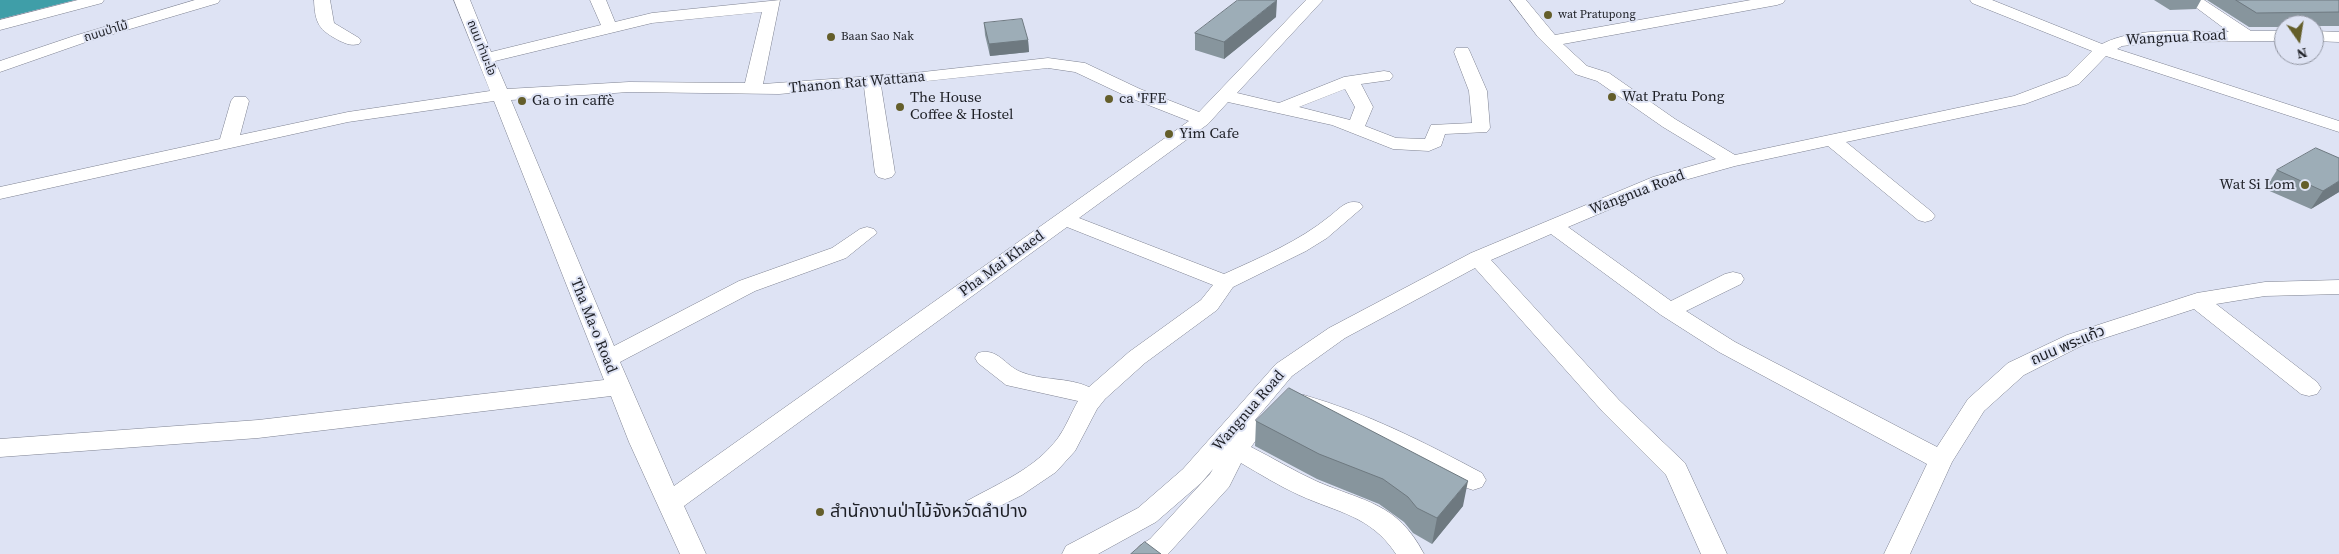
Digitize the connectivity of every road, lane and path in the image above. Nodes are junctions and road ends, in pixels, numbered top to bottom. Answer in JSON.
{"nodes":[{"id":1,"x":96,"y":0,"type":"edge"},
{"id":2,"x":212,"y":0,"type":"edge"},
{"id":3,"x":322,"y":0,"type":"edge"},
{"id":4,"x":462,"y":0,"type":"edge"},
{"id":5,"x":598,"y":0,"type":"edge"},
{"id":6,"x":1315,"y":0,"type":"edge"},
{"id":7,"x":1518,"y":0,"type":"edge"},
{"id":8,"x":1777,"y":0,"type":"edge"},
{"id":9,"x":1978,"y":0,"type":"edge"},
{"id":10,"x":2194,"y":0,"type":"edge"},
{"id":11,"x":771,"y":3,"type":"edge"},
{"id":12,"x":0,"y":25,"type":"edge"},
{"id":13,"x":610,"y":28,"type":"junction"},
{"id":14,"x":2245,"y":35,"type":"junction"},
{"id":15,"x":2274,"y":36,"type":"edge"},
{"id":16,"x":2324,"y":36,"type":"edge"},
{"id":17,"x":2339,"y":36,"type":"edge"},
{"id":18,"x":353,"y":41,"type":"dead end"},
{"id":19,"x":1551,"y":41,"type":"junction"},
{"id":20,"x":2104,"y":50,"type":"junction"},
{"id":21,"x":1462,"y":52,"type":"dead end"},
{"id":22,"x":486,"y":58,"type":"junction"},
{"id":23,"x":0,"y":67,"type":"edge"},
{"id":24,"x":1384,"y":76,"type":"dead end"},
{"id":25,"x":1350,"y":81,"type":"junction"},
{"id":26,"x":872,"y":82,"type":"junction"},
{"id":27,"x":753,"y":88,"type":"junction"},
{"id":28,"x":500,"y":95,"type":"junction"},
{"id":29,"x":1224,"y":96,"type":"junction"},
{"id":30,"x":240,"y":101,"type":"dead end"},
{"id":31,"x":1282,"y":108,"type":"junction"},
{"id":32,"x":1202,"y":120,"type":"junction"},
{"id":33,"x":2339,"y":127,"type":"edge"},
{"id":34,"x":1355,"y":128,"type":"junction"},
{"id":35,"x":1831,"y":139,"type":"junction"},
{"id":36,"x":228,"y":144,"type":"junction"},
{"id":37,"x":1732,"y":161,"type":"junction"},
{"id":38,"x":884,"y":173,"type":"dead end"},
{"id":39,"x":0,"y":193,"type":"edge"},
{"id":40,"x":1353,"y":207,"type":"dead end"},
{"id":41,"x":1925,"y":216,"type":"dead end"},
{"id":42,"x":1064,"y":220,"type":"junction"},
{"id":43,"x":1554,"y":226,"type":"junction"},
{"id":44,"x":867,"y":233,"type":"dead end"},
{"id":45,"x":1478,"y":258,"type":"junction"},
{"id":46,"x":1733,"y":279,"type":"dead end"},
{"id":47,"x":1225,"y":282,"type":"junction"},
{"id":48,"x":2339,"y":287,"type":"edge"},
{"id":49,"x":2197,"y":300,"type":"junction"},
{"id":50,"x":1669,"y":310,"type":"junction"},
{"id":51,"x":986,"y":358,"type":"dead end"},
{"id":52,"x":607,"y":359,"type":"junction"},
{"id":53,"x":618,"y":387,"type":"junction"},
{"id":54,"x":2309,"y":388,"type":"dead end"},
{"id":55,"x":1276,"y":395,"type":"junction"},
{"id":56,"x":1093,"y":398,"type":"junction"},
{"id":57,"x":0,"y":448,"type":"edge"},
{"id":58,"x":1235,"y":450,"type":"junction"},
{"id":59,"x":1941,"y":460,"type":"junction"},
{"id":60,"x":1473,"y":480,"type":"dead end"},
{"id":61,"x":669,"y":504,"type":"junction"},
{"id":62,"x":976,"y":508,"type":"dead end"},
{"id":63,"x":1161,"y":551,"type":"edge"},
{"id":64,"x":692,"y":554,"type":"edge"},
{"id":65,"x":1075,"y":554,"type":"edge"},
{"id":66,"x":1411,"y":554,"type":"edge"},
{"id":67,"x":1714,"y":554,"type":"edge"},
{"id":68,"x":1897,"y":554,"type":"edge"}],
"edges":[{"from":1,"to":12,"type":"street"},
{"from":2,"to":23,"type":"street","name":"ถนนป่าไม้"},
{"from":3,"to":18,"type":"street"},
{"from":4,"to":22,"type":"street","name":"ถนน ท่ามะโอ"},
{"from":5,"to":13,"type":"street"},
{"from":6,"to":29,"type":"street","name":"Pha Mai Khaed"},
{"from":7,"to":19,"type":"street"},
{"from":8,"to":19,"type":"street"},
{"from":9,"to":20,"type":"street"},
{"from":10,"to":14,"type":"street"},
{"from":11,"to":13,"type":"street"},
{"from":11,"to":27,"type":"street"},
{"from":13,"to":22,"type":"street"},
{"from":14,"to":15,"type":"street","name":"Wangnua Road"},
{"from":14,"to":20,"type":"street","name":"Wangnua Road"},
{"from":16,"to":17,"type":"street"},
{"from":19,"to":37,"type":"street"},
{"from":20,"to":33,"type":"street"},
{"from":20,"to":35,"type":"street","name":"Wangnua Road"},
{"from":21,"to":34,"type":"street"},
{"from":22,"to":28,"type":"street","name":"ถนน ท่ามะโอ"},
{"from":24,"to":25,"type":"street"},
{"from":25,"to":31,"type":"street"},
{"from":25,"to":34,"type":"street"},
{"from":26,"to":27,"type":"street","name":"Thanon Rat Wattana"},
{"from":26,"to":32,"type":"street","name":"Thanon Rat Wattana"},
{"from":26,"to":38,"type":"street"},
{"from":27,"to":28,"type":"street","name":"Thanon Rat Wattana"},
{"from":28,"to":36,"type":"street","name":"Thanon Rat Wattana"},
{"from":28,"to":52,"type":"street","name":"Tha Ma-o Road"},
{"from":29,"to":31,"type":"street"},
{"from":29,"to":32,"type":"street","name":"Pha Mai Khaed"},
{"from":30,"to":36,"type":"street"},
{"from":31,"to":34,"type":"street"},
{"from":32,"to":42,"type":"street","name":"Pha Mai Khaed"},
{"from":35,"to":37,"type":"street","name":"Wangnua Road"},
{"from":35,"to":41,"type":"street"},
{"from":36,"to":39,"type":"street","name":"Thanon Rat Wattana"},
{"from":37,"to":43,"type":"street","name":"Wangnua Road"},
{"from":40,"to":47,"type":"street"},
{"from":42,"to":47,"type":"street"},
{"from":42,"to":61,"type":"street","name":"Pha Mai Khaed"},
{"from":43,"to":45,"type":"street","name":"Wangnua Road"},
{"from":43,"to":50,"type":"street"},
{"from":44,"to":52,"type":"street"},
{"from":45,"to":55,"type":"street","name":"Wangnua Road"},
{"from":45,"to":67,"type":"street"},
{"from":46,"to":50,"type":"street"},
{"from":47,"to":56,"type":"street"},
{"from":48,"to":49,"type":"street","name":"ถนน พระแก้ว"},
{"from":49,"to":54,"type":"street"},
{"from":49,"to":59,"type":"street","name":"ถนน พระแก้ว"},
{"from":50,"to":59,"type":"street"},
{"from":51,"to":56,"type":"street"},
{"from":52,"to":53,"type":"street","name":"Tha Ma-o Road"},
{"from":53,"to":57,"type":"street"},
{"from":53,"to":61,"type":"street","name":"Tha Ma-o Road"},
{"from":55,"to":58,"type":"street"},
{"from":55,"to":60,"type":"street"},
{"from":55,"to":65,"type":"street","name":"Wangnua Road"},
{"from":56,"to":62,"type":"street"},
{"from":58,"to":63,"type":"street"},
{"from":58,"to":66,"type":"street"},
{"from":59,"to":68,"type":"street","name":"ถนน พระแก้ว"},
{"from":61,"to":64,"type":"street","name":"Tha Ma-o Road"}]}
